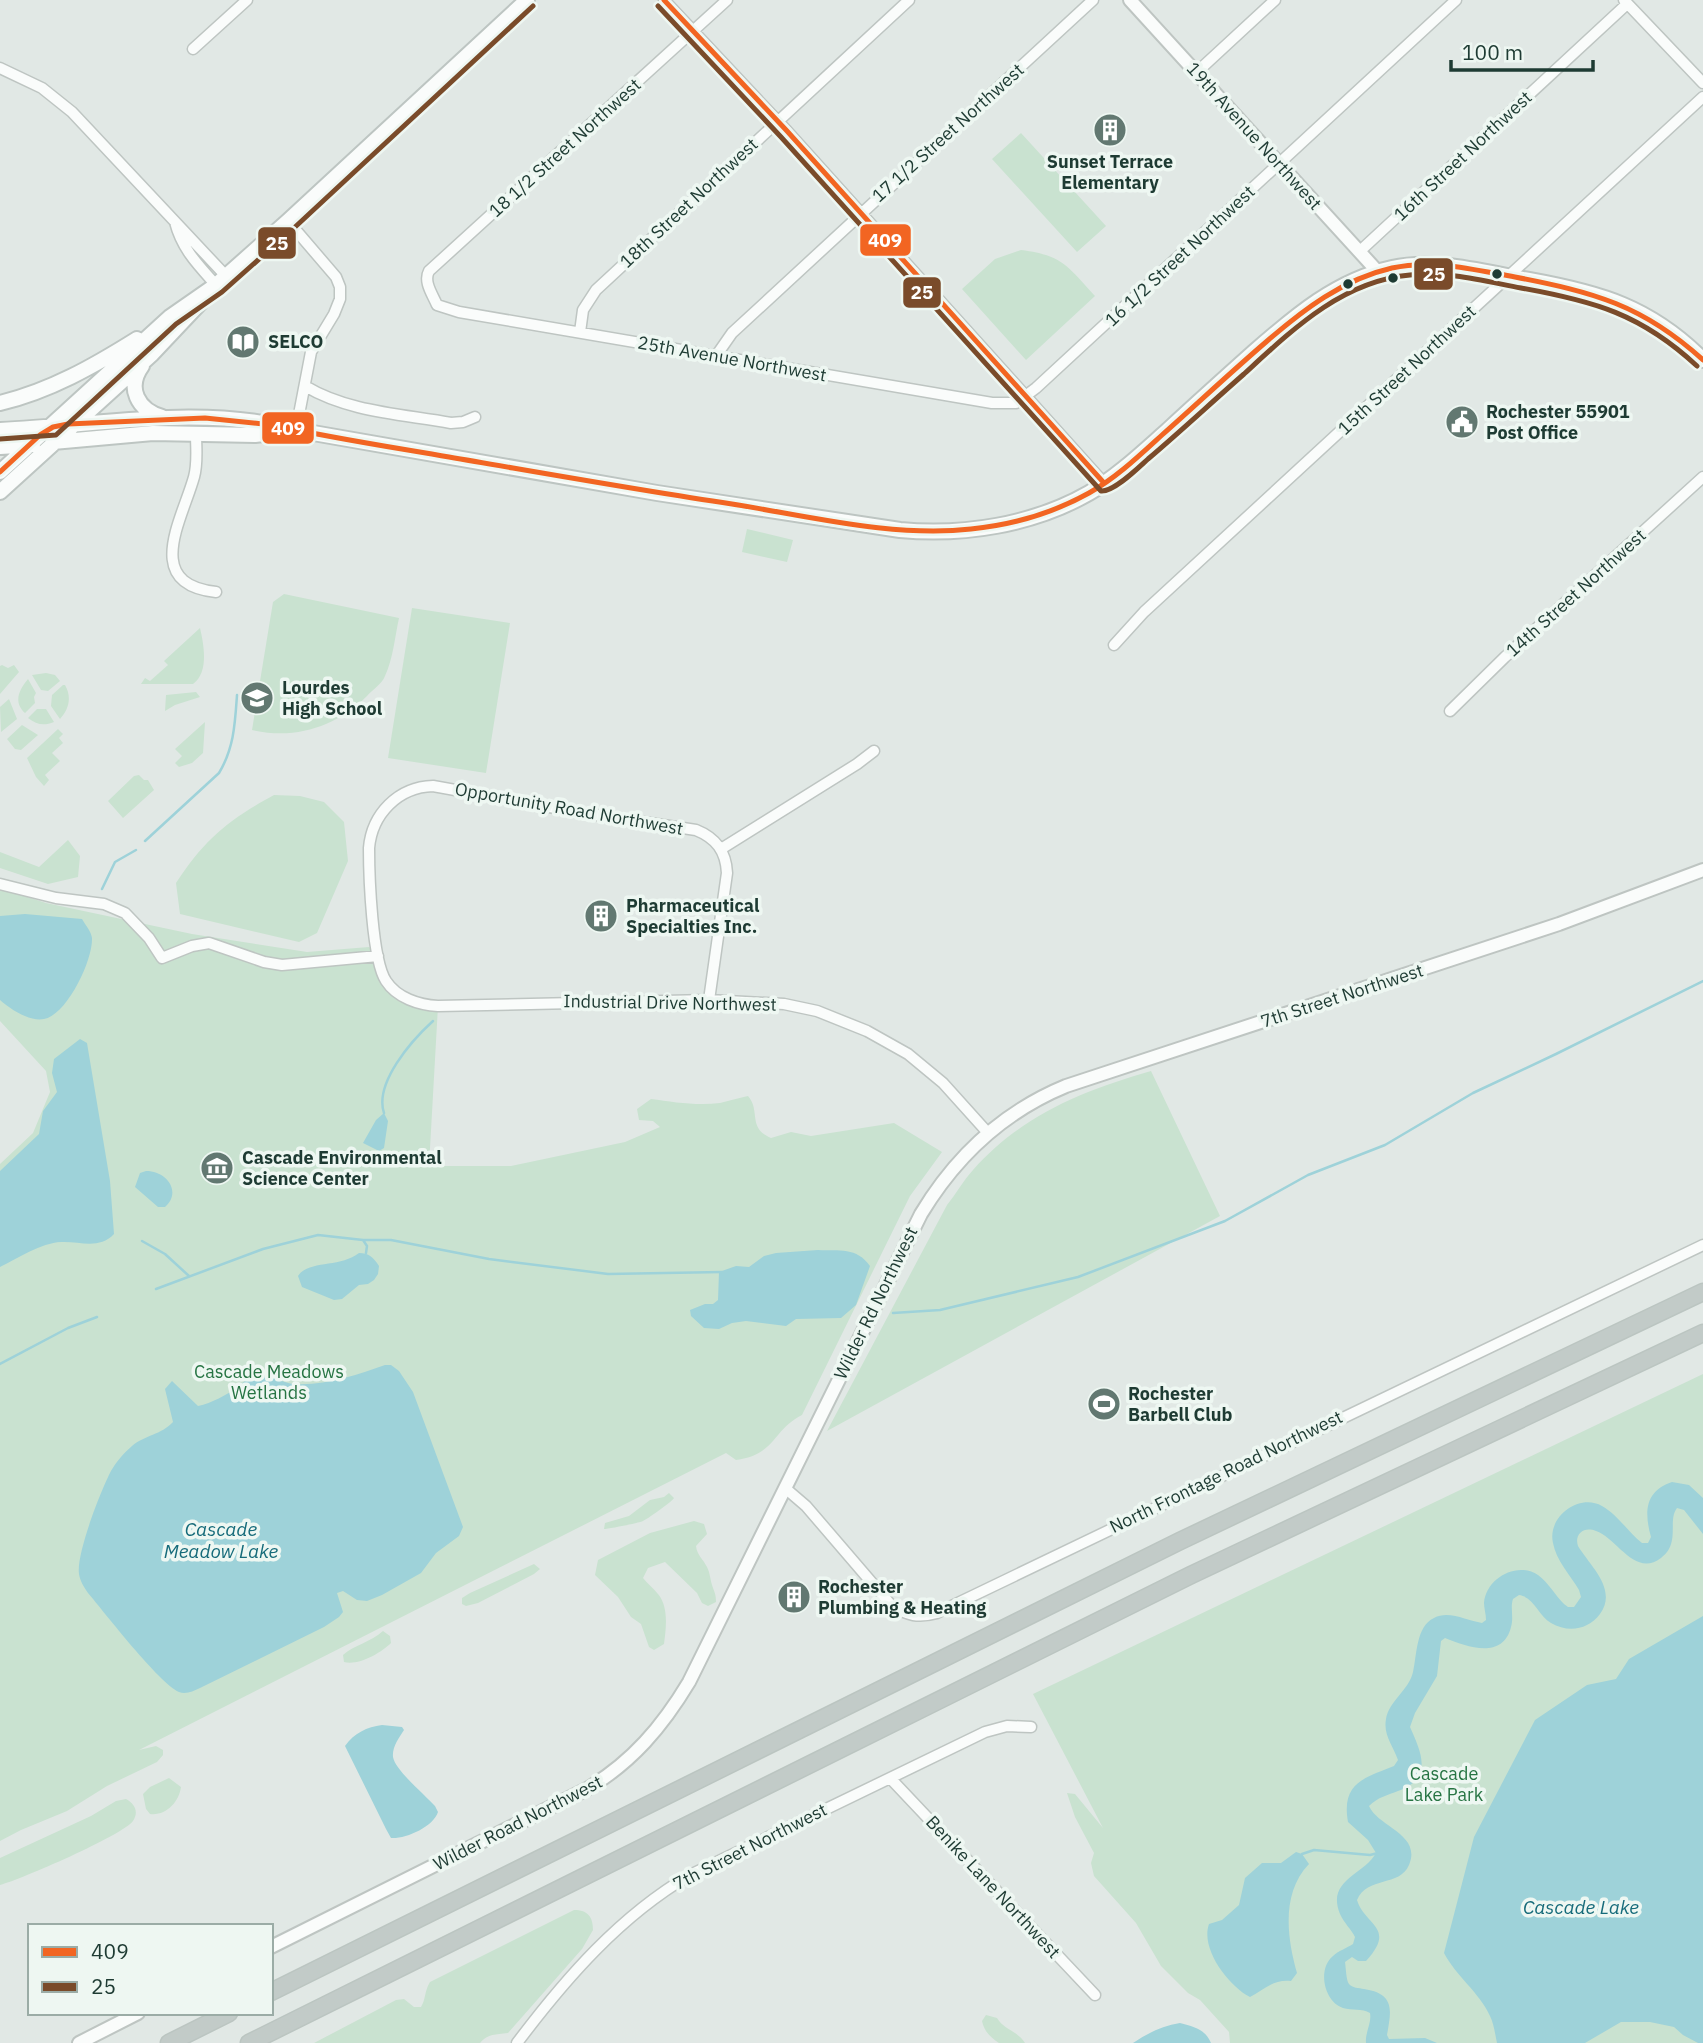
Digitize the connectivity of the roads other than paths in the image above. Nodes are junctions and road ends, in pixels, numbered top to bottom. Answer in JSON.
{"nodes":[{"id":1,"x":247,"y":0,"type":"edge"},
{"id":2,"x":527,"y":0,"type":"edge"},
{"id":3,"x":664,"y":0,"type":"edge"},
{"id":4,"x":727,"y":0,"type":"edge"},
{"id":5,"x":909,"y":0,"type":"edge"},
{"id":6,"x":1093,"y":0,"type":"edge"},
{"id":7,"x":1130,"y":0,"type":"edge"},
{"id":8,"x":1275,"y":0,"type":"edge"},
{"id":9,"x":1456,"y":0,"type":"edge"},
{"id":10,"x":1626,"y":2,"type":"edge"},
{"id":11,"x":693,"y":31,"type":"junction"},
{"id":12,"x":194,"y":49,"type":"dead end"},
{"id":13,"x":0,"y":68,"type":"edge"},
{"id":14,"x":1197,"y":72,"type":"junction"},
{"id":15,"x":1703,"y":83,"type":"edge"},
{"id":16,"x":1703,"y":97,"type":"edge"},
{"id":17,"x":778,"y":121,"type":"junction"},
{"id":18,"x":1280,"y":164,"type":"junction"},
{"id":19,"x":861,"y":212,"type":"junction"},
{"id":20,"x":288,"y":221,"type":"junction"},
{"id":21,"x":1360,"y":251,"type":"junction"},
{"id":22,"x":1378,"y":272,"type":"junction"},
{"id":23,"x":1509,"y":277,"type":"junction"},
{"id":24,"x":221,"y":280,"type":"junction"},
{"id":25,"x":437,"y":305,"type":"joint"},
{"id":26,"x":170,"y":317,"type":"junction"},
{"id":27,"x":580,"y":332,"type":"junction"},
{"id":28,"x":152,"y":354,"type":"junction"},
{"id":29,"x":716,"y":356,"type":"junction"},
{"id":30,"x":1703,"y":360,"type":"edge"},
{"id":31,"x":305,"y":386,"type":"junction"},
{"id":32,"x":1027,"y":397,"type":"junction"},
{"id":33,"x":0,"y":403,"type":"edge"},
{"id":34,"x":475,"y":417,"type":"dead end"},
{"id":35,"x":167,"y":418,"type":"junction"},
{"id":36,"x":75,"y":423,"type":"junction"},
{"id":37,"x":0,"y":430,"type":"edge"},
{"id":38,"x":296,"y":430,"type":"junction"},
{"id":39,"x":196,"y":434,"type":"junction"},
{"id":40,"x":53,"y":435,"type":"junction"},
{"id":41,"x":30,"y":445,"type":"junction"},
{"id":42,"x":0,"y":447,"type":"edge"},
{"id":43,"x":0,"y":472,"type":"edge"},
{"id":44,"x":1703,"y":477,"type":"edge"},
{"id":45,"x":1104,"y":482,"type":"junction"},
{"id":46,"x":0,"y":492,"type":"edge"},
{"id":47,"x":216,"y":592,"type":"dead end"},
{"id":48,"x":1114,"y":645,"type":"dead end"},
{"id":49,"x":1450,"y":711,"type":"dead end"},
{"id":50,"x":874,"y":751,"type":"dead end"},
{"id":51,"x":388,"y":806,"type":"joint"},
{"id":52,"x":721,"y":849,"type":"junction"},
{"id":53,"x":1703,"y":870,"type":"edge"},
{"id":54,"x":0,"y":884,"type":"edge"},
{"id":55,"x":377,"y":956,"type":"junction"},
{"id":56,"x":709,"y":1000,"type":"junction"},
{"id":57,"x":988,"y":1133,"type":"junction"},
{"id":58,"x":1703,"y":1245,"type":"edge"},
{"id":59,"x":1703,"y":1292,"type":"edge"},
{"id":60,"x":1703,"y":1333,"type":"edge"},
{"id":61,"x":785,"y":1488,"type":"junction"},
{"id":62,"x":1031,"y":1727,"type":"dead end"},
{"id":63,"x":891,"y":1779,"type":"junction"},
{"id":64,"x":273,"y":1946,"type":"edge"},
{"id":65,"x":273,"y":1991,"type":"edge"},
{"id":66,"x":1095,"y":1995,"type":"dead end"},
{"id":67,"x":134,"y":2015,"type":"edge"},
{"id":68,"x":225,"y":2015,"type":"edge"},
{"id":69,"x":79,"y":2043,"type":"edge"},
{"id":70,"x":169,"y":2043,"type":"edge"},
{"id":71,"x":249,"y":2043,"type":"edge"},
{"id":72,"x":517,"y":2043,"type":"edge"}],
"edges":[{"from":1,"to":12,"type":"street"},
{"from":2,"to":20,"type":"main road"},
{"from":3,"to":11,"type":"street"},
{"from":4,"to":11,"type":"street","name":"18 1/2 Street Northwest"},
{"from":5,"to":17,"type":"street","name":"18th Street Northwest"},
{"from":6,"to":19,"type":"street","name":"17 1/2 Street Northwest"},
{"from":7,"to":14,"type":"street","name":"19th Avenue Northwest"},
{"from":8,"to":14,"type":"street"},
{"from":9,"to":18,"type":"street","name":"16 1/2 Street Northwest"},
{"from":10,"to":15,"type":"street"},
{"from":10,"to":21,"type":"street","name":"16th Street Northwest"},
{"from":11,"to":17,"type":"street"},
{"from":11,"to":25,"type":"street","name":"18 1/2 Street Northwest"},
{"from":13,"to":24,"type":"street"},
{"from":14,"to":18,"type":"street","name":"19th Avenue Northwest"},
{"from":16,"to":23,"type":"street","name":"15th Street Northwest"},
{"from":17,"to":19,"type":"street"},
{"from":17,"to":27,"type":"street","name":"18th Street Northwest"},
{"from":18,"to":21,"type":"street","name":"19th Avenue Northwest"},
{"from":18,"to":32,"type":"street","name":"16 1/2 Street Northwest"},
{"from":19,"to":29,"type":"street","name":"17 1/2 Street Northwest"},
{"from":19,"to":32,"type":"street"},
{"from":20,"to":24,"type":"main road"},
{"from":20,"to":31,"type":"street"},
{"from":21,"to":22,"type":"street","name":"19th Avenue Northwest"},
{"from":22,"to":23,"type":"main road"},
{"from":22,"to":45,"type":"main road"},
{"from":23,"to":30,"type":"main road"},
{"from":23,"to":48,"type":"street","name":"15th Street Northwest"},
{"from":24,"to":26,"type":"main road"},
{"from":24,"to":28,"type":"main road"},
{"from":25,"to":27,"type":"street","name":"25th Avenue Northwest"},
{"from":26,"to":33,"type":"main road"},
{"from":26,"to":40,"type":"main road"},
{"from":27,"to":29,"type":"street","name":"25th Avenue Northwest"},
{"from":28,"to":35,"type":"main road"},
{"from":28,"to":36,"type":"main road"},
{"from":29,"to":32,"type":"street","name":"25th Avenue Northwest"},
{"from":31,"to":34,"type":"street"},
{"from":31,"to":38,"type":"street"},
{"from":32,"to":45,"type":"street"},
{"from":35,"to":36,"type":"main road"},
{"from":35,"to":38,"type":"main road"},
{"from":36,"to":40,"type":"main road"},
{"from":37,"to":40,"type":"main road"},
{"from":38,"to":39,"type":"main road"},
{"from":38,"to":45,"type":"main road"},
{"from":39,"to":40,"type":"main road"},
{"from":39,"to":47,"type":"street"},
{"from":40,"to":41,"type":"main road"},
{"from":40,"to":46,"type":"main road"},
{"from":41,"to":42,"type":"main road"},
{"from":41,"to":43,"type":"main road"},
{"from":44,"to":49,"type":"street","name":"14th Street Northwest"},
{"from":50,"to":52,"type":"street"},
{"from":51,"to":52,"type":"street","name":"Opportunity Road Northwest"},
{"from":51,"to":55,"type":"street","name":"Industrial Drive Northwest"},
{"from":52,"to":56,"type":"street"},
{"from":53,"to":57,"type":"street","name":"7th Street Northwest"},
{"from":54,"to":55,"type":"street"},
{"from":55,"to":56,"type":"street","name":"Industrial Drive Northwest"},
{"from":56,"to":57,"type":"street","name":"Industrial Drive Northwest"},
{"from":57,"to":61,"type":"street","name":"Wilder Rd Northwest"},
{"from":58,"to":61,"type":"street","name":"North Frontage Road Northwest"},
{"from":59,"to":65,"type":"highway"},
{"from":60,"to":71,"type":"highway"},
{"from":61,"to":64,"type":"street","name":"Wilder Road Northwest"},
{"from":62,"to":63,"type":"street","name":"7th Street Northwest"},
{"from":63,"to":66,"type":"street","name":"Benike Lane Northwest"},
{"from":63,"to":72,"type":"street","name":"7th Street Northwest"},
{"from":67,"to":69,"type":"street"},
{"from":68,"to":70,"type":"highway"}]}
